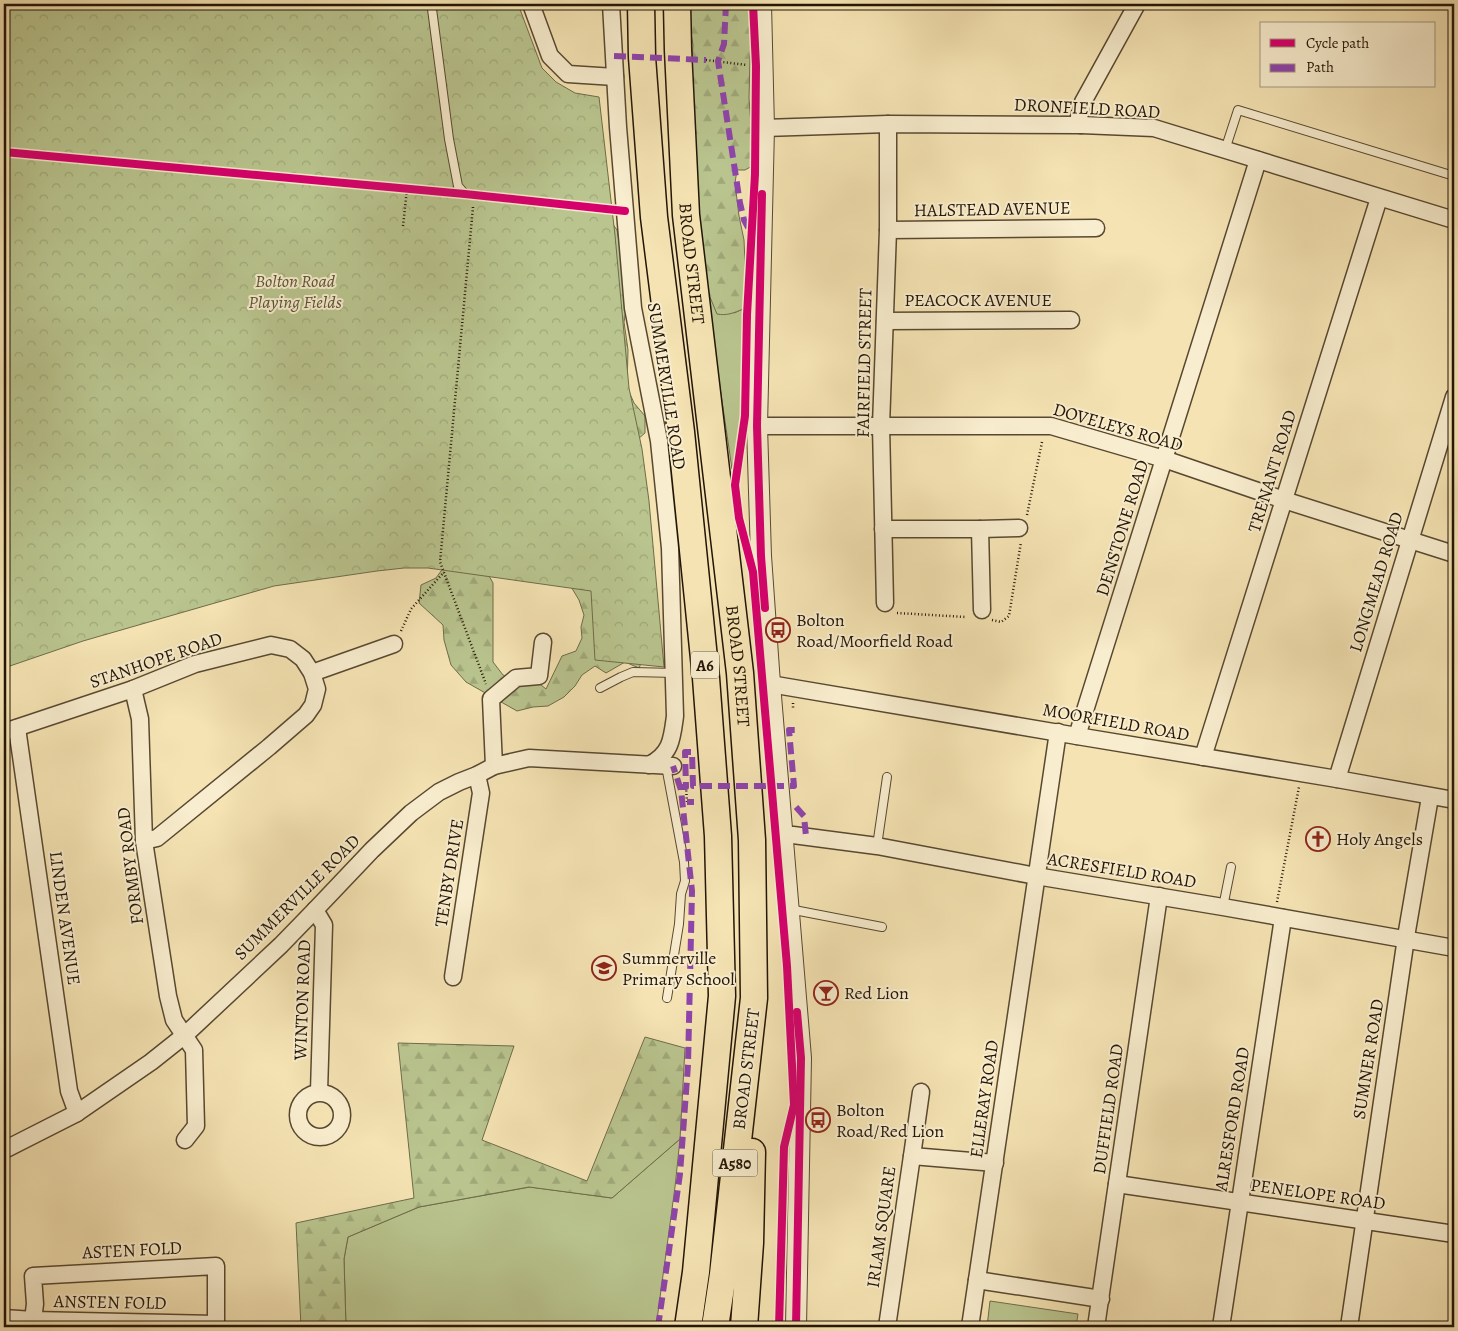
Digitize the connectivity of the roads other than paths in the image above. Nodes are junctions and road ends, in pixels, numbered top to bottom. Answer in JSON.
{"nodes":[{"id":1,"x":531,"y":4,"type":"edge"},
{"id":2,"x":610,"y":4,"type":"edge"},
{"id":3,"x":642,"y":4,"type":"edge"},
{"id":4,"x":677,"y":4,"type":"edge"},
{"id":5,"x":761,"y":4,"type":"edge"},
{"id":6,"x":1137,"y":4,"type":"edge"},
{"id":7,"x":432,"y":8,"type":"dead end"},
{"id":8,"x":615,"y":77,"type":"junction"},
{"id":9,"x":888,"y":124,"type":"junction"},
{"id":10,"x":1080,"y":125,"type":"junction"},
{"id":11,"x":764,"y":128,"type":"junction"},
{"id":12,"x":1225,"y":150,"type":"junction"},
{"id":13,"x":1258,"y":160,"type":"junction"},
{"id":14,"x":1454,"y":176,"type":"edge"},
{"id":15,"x":1379,"y":198,"type":"junction"},
{"id":16,"x":625,"y":210,"type":"junction"},
{"id":17,"x":1454,"y":220,"type":"edge"},
{"id":18,"x":1096,"y":228,"type":"dead end"},
{"id":19,"x":888,"y":230,"type":"junction"},
{"id":20,"x":1071,"y":320,"type":"dead end"},
{"id":21,"x":885,"y":321,"type":"junction"},
{"id":22,"x":1454,"y":398,"type":"edge"},
{"id":23,"x":757,"y":426,"type":"junction"},
{"id":24,"x":882,"y":426,"type":"junction"},
{"id":25,"x":1164,"y":460,"type":"junction"},
{"id":26,"x":1284,"y":500,"type":"junction"},
{"id":27,"x":1019,"y":528,"type":"dead end"},
{"id":28,"x":883,"y":529,"type":"junction"},
{"id":29,"x":980,"y":529,"type":"junction"},
{"id":30,"x":1410,"y":539,"type":"junction"},
{"id":31,"x":1454,"y":554,"type":"edge"},
{"id":32,"x":891,"y":608,"type":"road end"},
{"id":33,"x":982,"y":610,"type":"dead end"},
{"id":34,"x":543,"y":642,"type":"dead end"},
{"id":35,"x":394,"y":644,"type":"road end"},
{"id":36,"x":312,"y":673,"type":"junction"},
{"id":37,"x":674,"y":673,"type":"junction"},
{"id":38,"x":770,"y":684,"type":"junction"},
{"id":39,"x":600,"y":688,"type":"dead end"},
{"id":40,"x":134,"y":689,"type":"junction"},
{"id":41,"x":10,"y":730,"type":"edge"},
{"id":42,"x":1058,"y":732,"type":"junction"},
{"id":43,"x":1077,"y":736,"type":"junction"},
{"id":44,"x":1204,"y":757,"type":"junction"},
{"id":45,"x":494,"y":766,"type":"junction"},
{"id":46,"x":649,"y":766,"type":"junction"},
{"id":47,"x":669,"y":766,"type":"joint"},
{"id":48,"x":477,"y":775,"type":"junction"},
{"id":49,"x":887,"y":778,"type":"dead end"},
{"id":50,"x":1337,"y":779,"type":"junction"},
{"id":51,"x":1430,"y":797,"type":"junction"},
{"id":52,"x":1454,"y":800,"type":"edge"},
{"id":53,"x":783,"y":835,"type":"junction"},
{"id":54,"x":144,"y":841,"type":"junction"},
{"id":55,"x":877,"y":846,"type":"junction"},
{"id":56,"x":1231,"y":867,"type":"dead end"},
{"id":57,"x":1036,"y":876,"type":"junction"},
{"id":58,"x":1159,"y":896,"type":"junction"},
{"id":59,"x":1224,"y":906,"type":"junction"},
{"id":60,"x":789,"y":909,"type":"junction"},
{"id":61,"x":316,"y":910,"type":"junction"},
{"id":62,"x":1280,"y":912,"type":"junction"},
{"id":63,"x":882,"y":927,"type":"dead end"},
{"id":64,"x":1406,"y":940,"type":"junction"},
{"id":65,"x":1454,"y":948,"type":"edge"},
{"id":66,"x":453,"y":977,"type":"dead end"},
{"id":67,"x":667,"y":998,"type":"dead end"},
{"id":68,"x":754,"y":998,"type":"junction"},
{"id":69,"x":185,"y":1035,"type":"junction"},
{"id":70,"x":319,"y":1092,"type":"dead end"},
{"id":71,"x":921,"y":1092,"type":"dead end"},
{"id":72,"x":77,"y":1113,"type":"junction"},
{"id":73,"x":184,"y":1140,"type":"dead end"},
{"id":74,"x":4,"y":1150,"type":"edge"},
{"id":75,"x":912,"y":1156,"type":"junction"},
{"id":76,"x":995,"y":1163,"type":"junction"},
{"id":77,"x":1117,"y":1184,"type":"junction"},
{"id":78,"x":1240,"y":1202,"type":"junction"},
{"id":79,"x":1364,"y":1221,"type":"junction"},
{"id":80,"x":1454,"y":1234,"type":"edge"},
{"id":81,"x":977,"y":1280,"type":"junction"},
{"id":82,"x":1101,"y":1299,"type":"junction"},
{"id":83,"x":4,"y":1318,"type":"edge"},
{"id":84,"x":33,"y":1320,"type":"junction"},
{"id":85,"x":216,"y":1326,"type":"edge"},
{"id":86,"x":688,"y":1327,"type":"edge"},
{"id":87,"x":715,"y":1327,"type":"edge"},
{"id":88,"x":744,"y":1327,"type":"edge"},
{"id":89,"x":796,"y":1327,"type":"edge"},
{"id":90,"x":887,"y":1327,"type":"edge"},
{"id":91,"x":970,"y":1327,"type":"edge"},
{"id":92,"x":1096,"y":1327,"type":"edge"},
{"id":93,"x":1221,"y":1327,"type":"edge"},
{"id":94,"x":1349,"y":1327,"type":"edge"}],
"edges":[{"from":1,"to":8,"type":"street"},
{"from":2,"to":8,"type":"street","name":"SUMMERVILLE ROAD"},
{"from":3,"to":86,"type":"highway","name":"BROAD STREET","number":"A6"},
{"from":4,"to":68,"type":"highway","name":"BROAD STREET","number":"A6"},
{"from":5,"to":11,"type":"street"},
{"from":6,"to":10,"type":"street"},
{"from":7,"to":16,"type":"lane"},
{"from":8,"to":16,"type":"street","name":"SUMMERVILLE ROAD"},
{"from":9,"to":10,"type":"street","name":"DRONFIELD ROAD"},
{"from":9,"to":11,"type":"street","name":"DRONFIELD ROAD"},
{"from":9,"to":19,"type":"street","name":"FAIRFIELD STREET"},
{"from":10,"to":12,"type":"street","name":"DRONFIELD ROAD"},
{"from":11,"to":23,"type":"street"},
{"from":12,"to":13,"type":"street","name":"DRONFIELD ROAD"},
{"from":12,"to":14,"type":"lane"},
{"from":13,"to":15,"type":"street","name":"DRONFIELD ROAD"},
{"from":13,"to":25,"type":"street","name":"DENSTONE ROAD"},
{"from":15,"to":17,"type":"street","name":"DRONFIELD ROAD"},
{"from":15,"to":26,"type":"street","name":"TRENANT ROAD"},
{"from":16,"to":37,"type":"street","name":"SUMMERVILLE ROAD"},
{"from":18,"to":19,"type":"street","name":"HALSTEAD AVENUE"},
{"from":19,"to":21,"type":"street","name":"FAIRFIELD STREET"},
{"from":20,"to":21,"type":"street","name":"PEACOCK AVENUE"},
{"from":21,"to":24,"type":"street","name":"FAIRFIELD STREET"},
{"from":22,"to":30,"type":"street","name":"LONGMEAD ROAD"},
{"from":23,"to":24,"type":"street","name":"DOVELEYS ROAD"},
{"from":23,"to":38,"type":"street"},
{"from":24,"to":25,"type":"street","name":"DOVELEYS ROAD"},
{"from":24,"to":28,"type":"street","name":"FAIRFIELD STREET"},
{"from":25,"to":26,"type":"street","name":"DOVELEYS ROAD"},
{"from":25,"to":43,"type":"street","name":"DENSTONE ROAD"},
{"from":26,"to":30,"type":"street","name":"DOVELEYS ROAD"},
{"from":26,"to":44,"type":"street","name":"TRENANT ROAD"},
{"from":27,"to":29,"type":"street"},
{"from":28,"to":29,"type":"street"},
{"from":28,"to":32,"type":"street","name":"FAIRFIELD STREET"},
{"from":29,"to":33,"type":"street"},
{"from":30,"to":31,"type":"street","name":"DOVELEYS ROAD"},
{"from":30,"to":50,"type":"street","name":"LONGMEAD ROAD"},
{"from":34,"to":45,"type":"street"},
{"from":35,"to":36,"type":"street"},
{"from":36,"to":40,"type":"street","name":"STANHOPE ROAD"},
{"from":36,"to":54,"type":"street"},
{"from":37,"to":39,"type":"lane"},
{"from":37,"to":46,"type":"street","name":"SUMMERVILLE ROAD"},
{"from":38,"to":42,"type":"street","name":"MOORFIELD ROAD"},
{"from":38,"to":53,"type":"street"},
{"from":40,"to":41,"type":"street","name":"STANHOPE ROAD"},
{"from":40,"to":54,"type":"street","name":"FORMBY ROAD"},
{"from":41,"to":72,"type":"street","name":"LINDEN AVENUE"},
{"from":42,"to":43,"type":"street","name":"MOORFIELD ROAD"},
{"from":42,"to":57,"type":"street","name":"ELLERAY ROAD"},
{"from":43,"to":44,"type":"street","name":"MOORFIELD ROAD"},
{"from":44,"to":50,"type":"street","name":"MOORFIELD ROAD"},
{"from":45,"to":46,"type":"street","name":"SUMMERVILLE ROAD"},
{"from":45,"to":48,"type":"street","name":"SUMMERVILLE ROAD"},
{"from":46,"to":47,"type":"street","name":"SUMMERVILLE ROAD"},
{"from":47,"to":67,"type":"lane"},
{"from":48,"to":61,"type":"street","name":"SUMMERVILLE ROAD"},
{"from":48,"to":66,"type":"street","name":"TENBY DRIVE"},
{"from":49,"to":55,"type":"lane"},
{"from":50,"to":51,"type":"street","name":"MOORFIELD ROAD"},
{"from":51,"to":52,"type":"street","name":"MOORFIELD ROAD"},
{"from":51,"to":64,"type":"street","name":"SUMNER ROAD"},
{"from":53,"to":55,"type":"street","name":"ACRESFIELD ROAD"},
{"from":53,"to":60,"type":"street"},
{"from":54,"to":69,"type":"street","name":"FORMBY ROAD"},
{"from":55,"to":57,"type":"street","name":"ACRESFIELD ROAD"},
{"from":56,"to":59,"type":"lane"},
{"from":57,"to":58,"type":"street","name":"ACRESFIELD ROAD"},
{"from":57,"to":76,"type":"street","name":"ELLERAY ROAD"},
{"from":58,"to":59,"type":"street","name":"ACRESFIELD ROAD"},
{"from":58,"to":77,"type":"street","name":"DUFFIELD ROAD"},
{"from":59,"to":62,"type":"street","name":"ACRESFIELD ROAD"},
{"from":60,"to":63,"type":"lane"},
{"from":60,"to":89,"type":"street"},
{"from":61,"to":69,"type":"street","name":"SUMMERVILLE ROAD"},
{"from":61,"to":70,"type":"street","name":"WINTON ROAD"},
{"from":62,"to":64,"type":"street","name":"ACRESFIELD ROAD"},
{"from":62,"to":78,"type":"street","name":"ALRESFORD ROAD"},
{"from":64,"to":65,"type":"street","name":"ACRESFIELD ROAD"},
{"from":64,"to":79,"type":"street","name":"SUMNER ROAD"},
{"from":68,"to":87,"type":"highway","name":"BROAD STREET","number":"A580"},
{"from":68,"to":88,"type":"highway","number":"A6"},
{"from":69,"to":72,"type":"street","name":"SUMMERVILLE ROAD"},
{"from":69,"to":73,"type":"street","name":"FORMBY ROAD"},
{"from":71,"to":75,"type":"street"},
{"from":72,"to":74,"type":"street","name":"SUMMERVILLE ROAD"},
{"from":75,"to":76,"type":"street","name":"IRLAM SQUARE"},
{"from":75,"to":90,"type":"street","name":"IRLAM SQUARE"},
{"from":76,"to":81,"type":"street","name":"ELLERAY ROAD"},
{"from":77,"to":78,"type":"street","name":"PENELOPE ROAD"},
{"from":77,"to":82,"type":"street","name":"DUFFIELD ROAD"},
{"from":78,"to":79,"type":"street","name":"PENELOPE ROAD"},
{"from":78,"to":93,"type":"street","name":"ALRESFORD ROAD"},
{"from":79,"to":80,"type":"street","name":"PENELOPE ROAD"},
{"from":79,"to":94,"type":"street","name":"SUMNER ROAD"},
{"from":81,"to":82,"type":"street"},
{"from":81,"to":91,"type":"street","name":"ELLERAY ROAD"},
{"from":82,"to":92,"type":"street","name":"DUFFIELD ROAD"},
{"from":83,"to":84,"type":"street","name":"ANSTEN FOLD"},
{"from":84,"to":85,"type":"street","name":"ANSTEN FOLD"},
{"from":84,"to":85,"type":"street","name":"ASTEN FOLD"}]}
